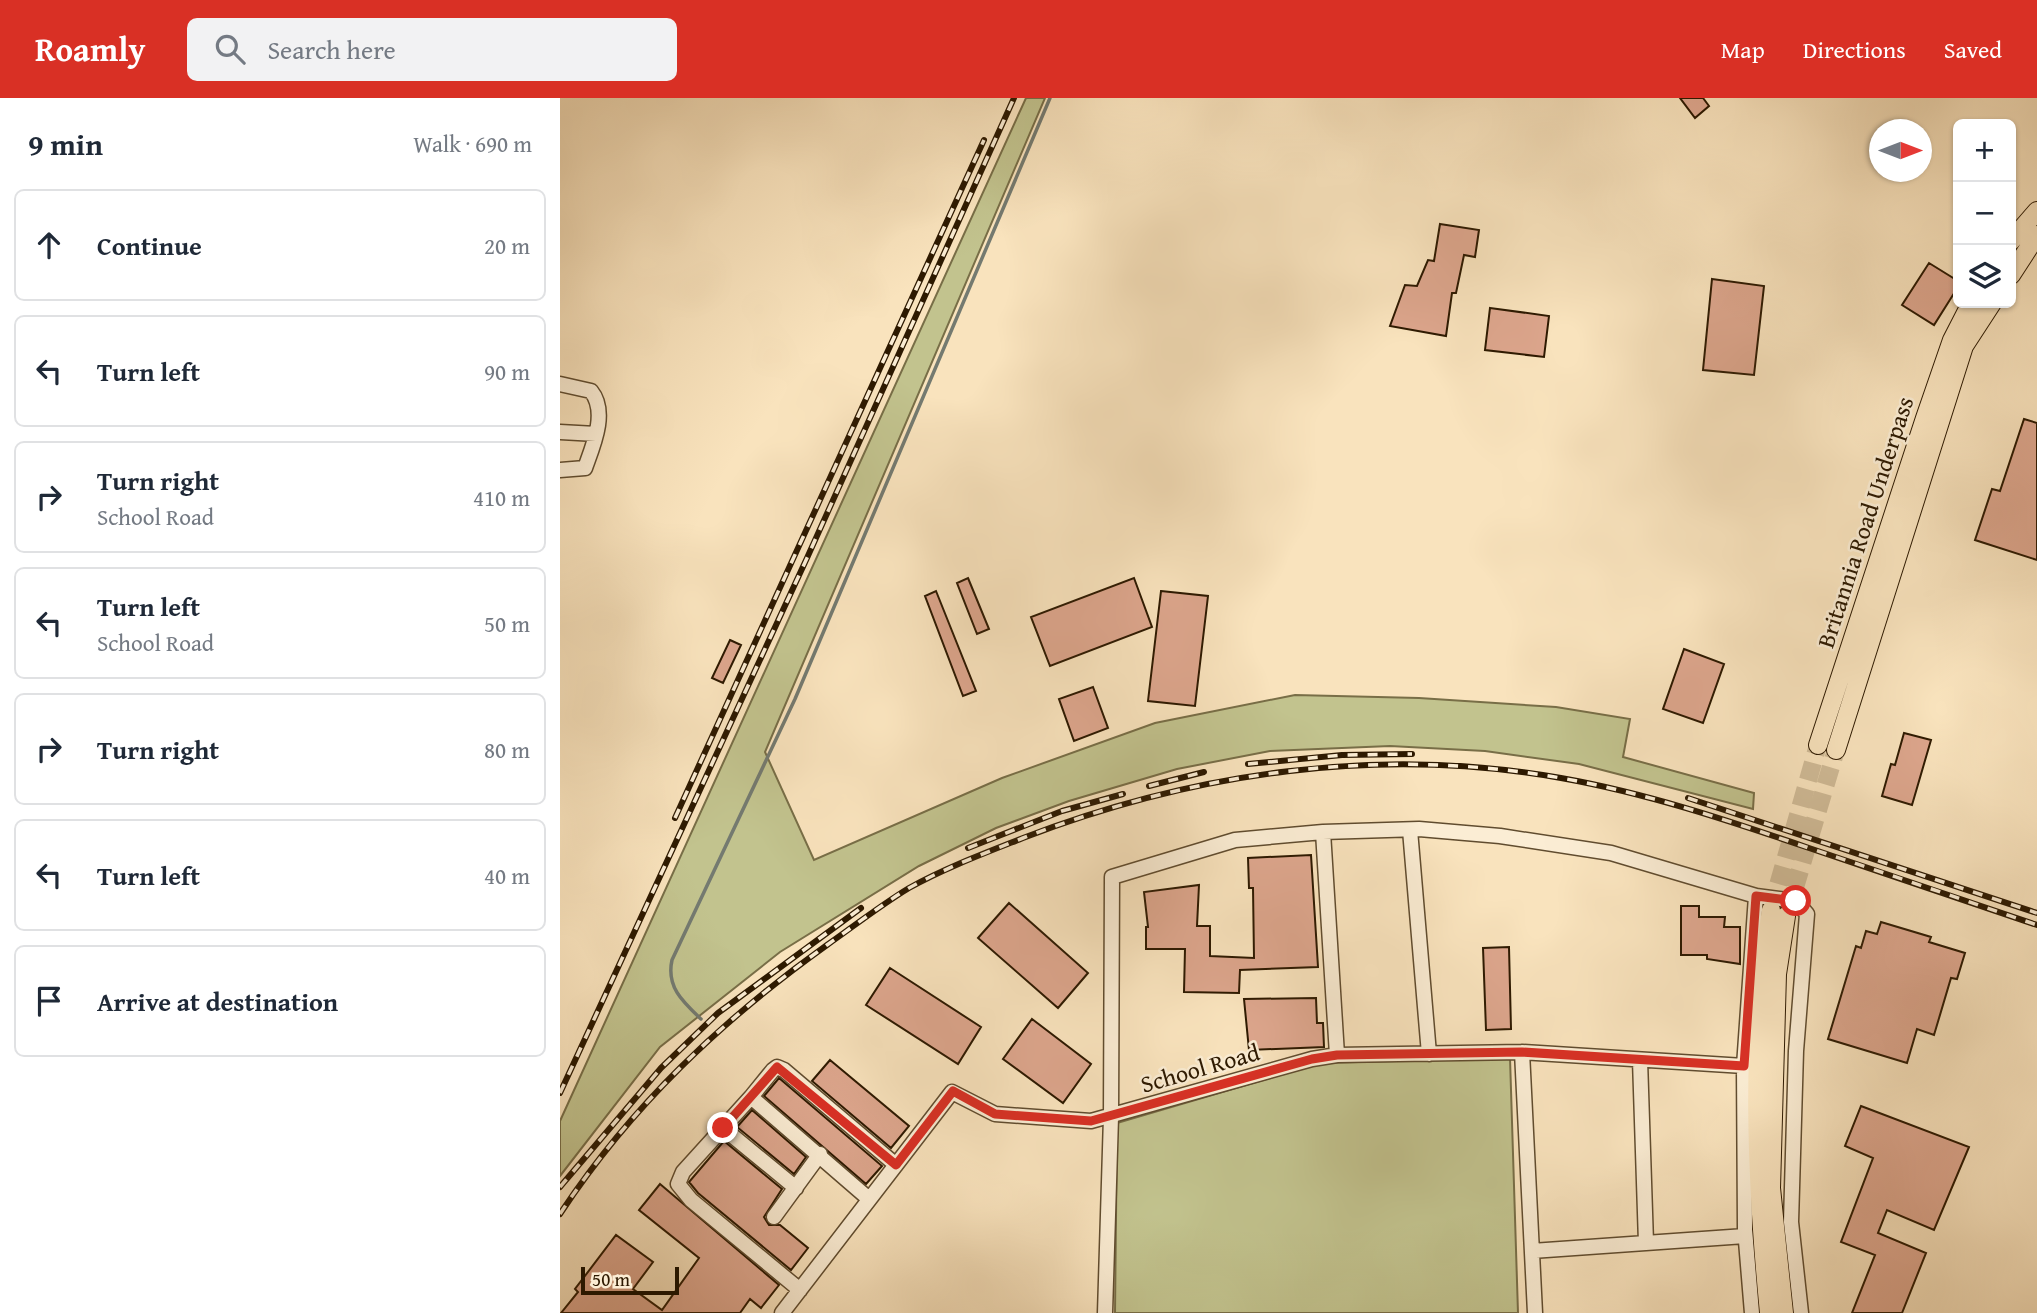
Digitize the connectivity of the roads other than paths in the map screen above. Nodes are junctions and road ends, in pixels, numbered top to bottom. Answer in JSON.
{"nodes":[{"id":1,"x":2037,"y":211,"type":"edge"},
{"id":2,"x":2016,"y":235,"type":"edge"},
{"id":3,"x":2037,"y":235,"type":"edge"},
{"id":4,"x":2016,"y":267,"type":"edge"},
{"id":5,"x":1969,"y":317,"type":"edge"},
{"id":6,"x":560,"y":384,"type":"edge"},
{"id":7,"x":560,"y":432,"type":"edge"},
{"id":8,"x":596,"y":434,"type":"junction"},
{"id":9,"x":560,"y":470,"type":"edge"},
{"id":10,"x":1818,"y":745,"type":"tunnel mouth"},
{"id":11,"x":1836,"y":750,"type":"tunnel mouth"},
{"id":12,"x":1410,"y":830,"type":"junction"},
{"id":13,"x":1323,"y":832,"type":"junction"},
{"id":14,"x":1756,"y":896,"type":"junction"},
{"id":15,"x":1522,"y":1052,"type":"junction"},
{"id":16,"x":1429,"y":1054,"type":"junction"},
{"id":17,"x":1337,"y":1055,"type":"junction"},
{"id":18,"x":1640,"y":1059,"type":"junction"},
{"id":19,"x":1744,"y":1066,"type":"junction"},
{"id":20,"x":751,"y":1097,"type":"junction"},
{"id":21,"x":1111,"y":1117,"type":"junction"},
{"id":22,"x":723,"y":1128,"type":"junction"},
{"id":23,"x":820,"y":1154,"type":"junction"},
{"id":24,"x":896,"y":1165,"type":"junction"},
{"id":25,"x":796,"y":1188,"type":"junction"},
{"id":26,"x":869,"y":1199,"type":"junction"},
{"id":27,"x":774,"y":1217,"type":"dead end"},
{"id":28,"x":1745,"y":1236,"type":"junction"},
{"id":29,"x":1646,"y":1243,"type":"junction"},
{"id":30,"x":1532,"y":1251,"type":"junction"},
{"id":31,"x":800,"y":1290,"type":"junction"},
{"id":32,"x":782,"y":1313,"type":"edge"},
{"id":33,"x":1105,"y":1313,"type":"edge"},
{"id":34,"x":1535,"y":1313,"type":"edge"},
{"id":35,"x":1752,"y":1313,"type":"edge"},
{"id":36,"x":1769,"y":1313,"type":"edge"},
{"id":37,"x":1784,"y":1313,"type":"edge"},
{"id":38,"x":1801,"y":1313,"type":"edge"}],
"edges":[{"from":1,"to":2,"type":"main road"},
{"from":3,"to":4,"type":"main road"},
{"from":5,"to":10,"type":"main road","name":"Britannia Road Underpass"},
{"from":5,"to":11,"type":"main road","name":"Britannia Road Underpass"},
{"from":6,"to":8,"type":"street"},
{"from":7,"to":8,"type":"street"},
{"from":8,"to":9,"type":"street"},
{"from":12,"to":13,"type":"street"},
{"from":12,"to":14,"type":"street"},
{"from":12,"to":16,"type":"street"},
{"from":13,"to":17,"type":"street"},
{"from":13,"to":21,"type":"street"},
{"from":14,"to":19,"type":"street"},
{"from":14,"to":38,"type":"street"},
{"from":15,"to":16,"type":"street","name":"School Road"},
{"from":15,"to":18,"type":"street","name":"School Road"},
{"from":15,"to":30,"type":"street"},
{"from":16,"to":17,"type":"street","name":"School Road"},
{"from":17,"to":21,"type":"street","name":"School Road"},
{"from":18,"to":19,"type":"street","name":"School Road"},
{"from":18,"to":29,"type":"street"},
{"from":19,"to":28,"type":"street"},
{"from":20,"to":22,"type":"street"},
{"from":20,"to":23,"type":"street"},
{"from":20,"to":24,"type":"street"},
{"from":21,"to":24,"type":"street","name":"School Road"},
{"from":21,"to":33,"type":"street"},
{"from":22,"to":25,"type":"street"},
{"from":22,"to":31,"type":"street"},
{"from":23,"to":25,"type":"street"},
{"from":23,"to":26,"type":"street"},
{"from":24,"to":26,"type":"street","name":"School Road"},
{"from":25,"to":27,"type":"street"},
{"from":26,"to":31,"type":"street","name":"School Road"},
{"from":28,"to":29,"type":"street"},
{"from":28,"to":35,"type":"street"},
{"from":29,"to":30,"type":"street"},
{"from":30,"to":34,"type":"street"},
{"from":31,"to":32,"type":"street","name":"School Road"},
{"from":36,"to":37,"type":"main road"}]}
